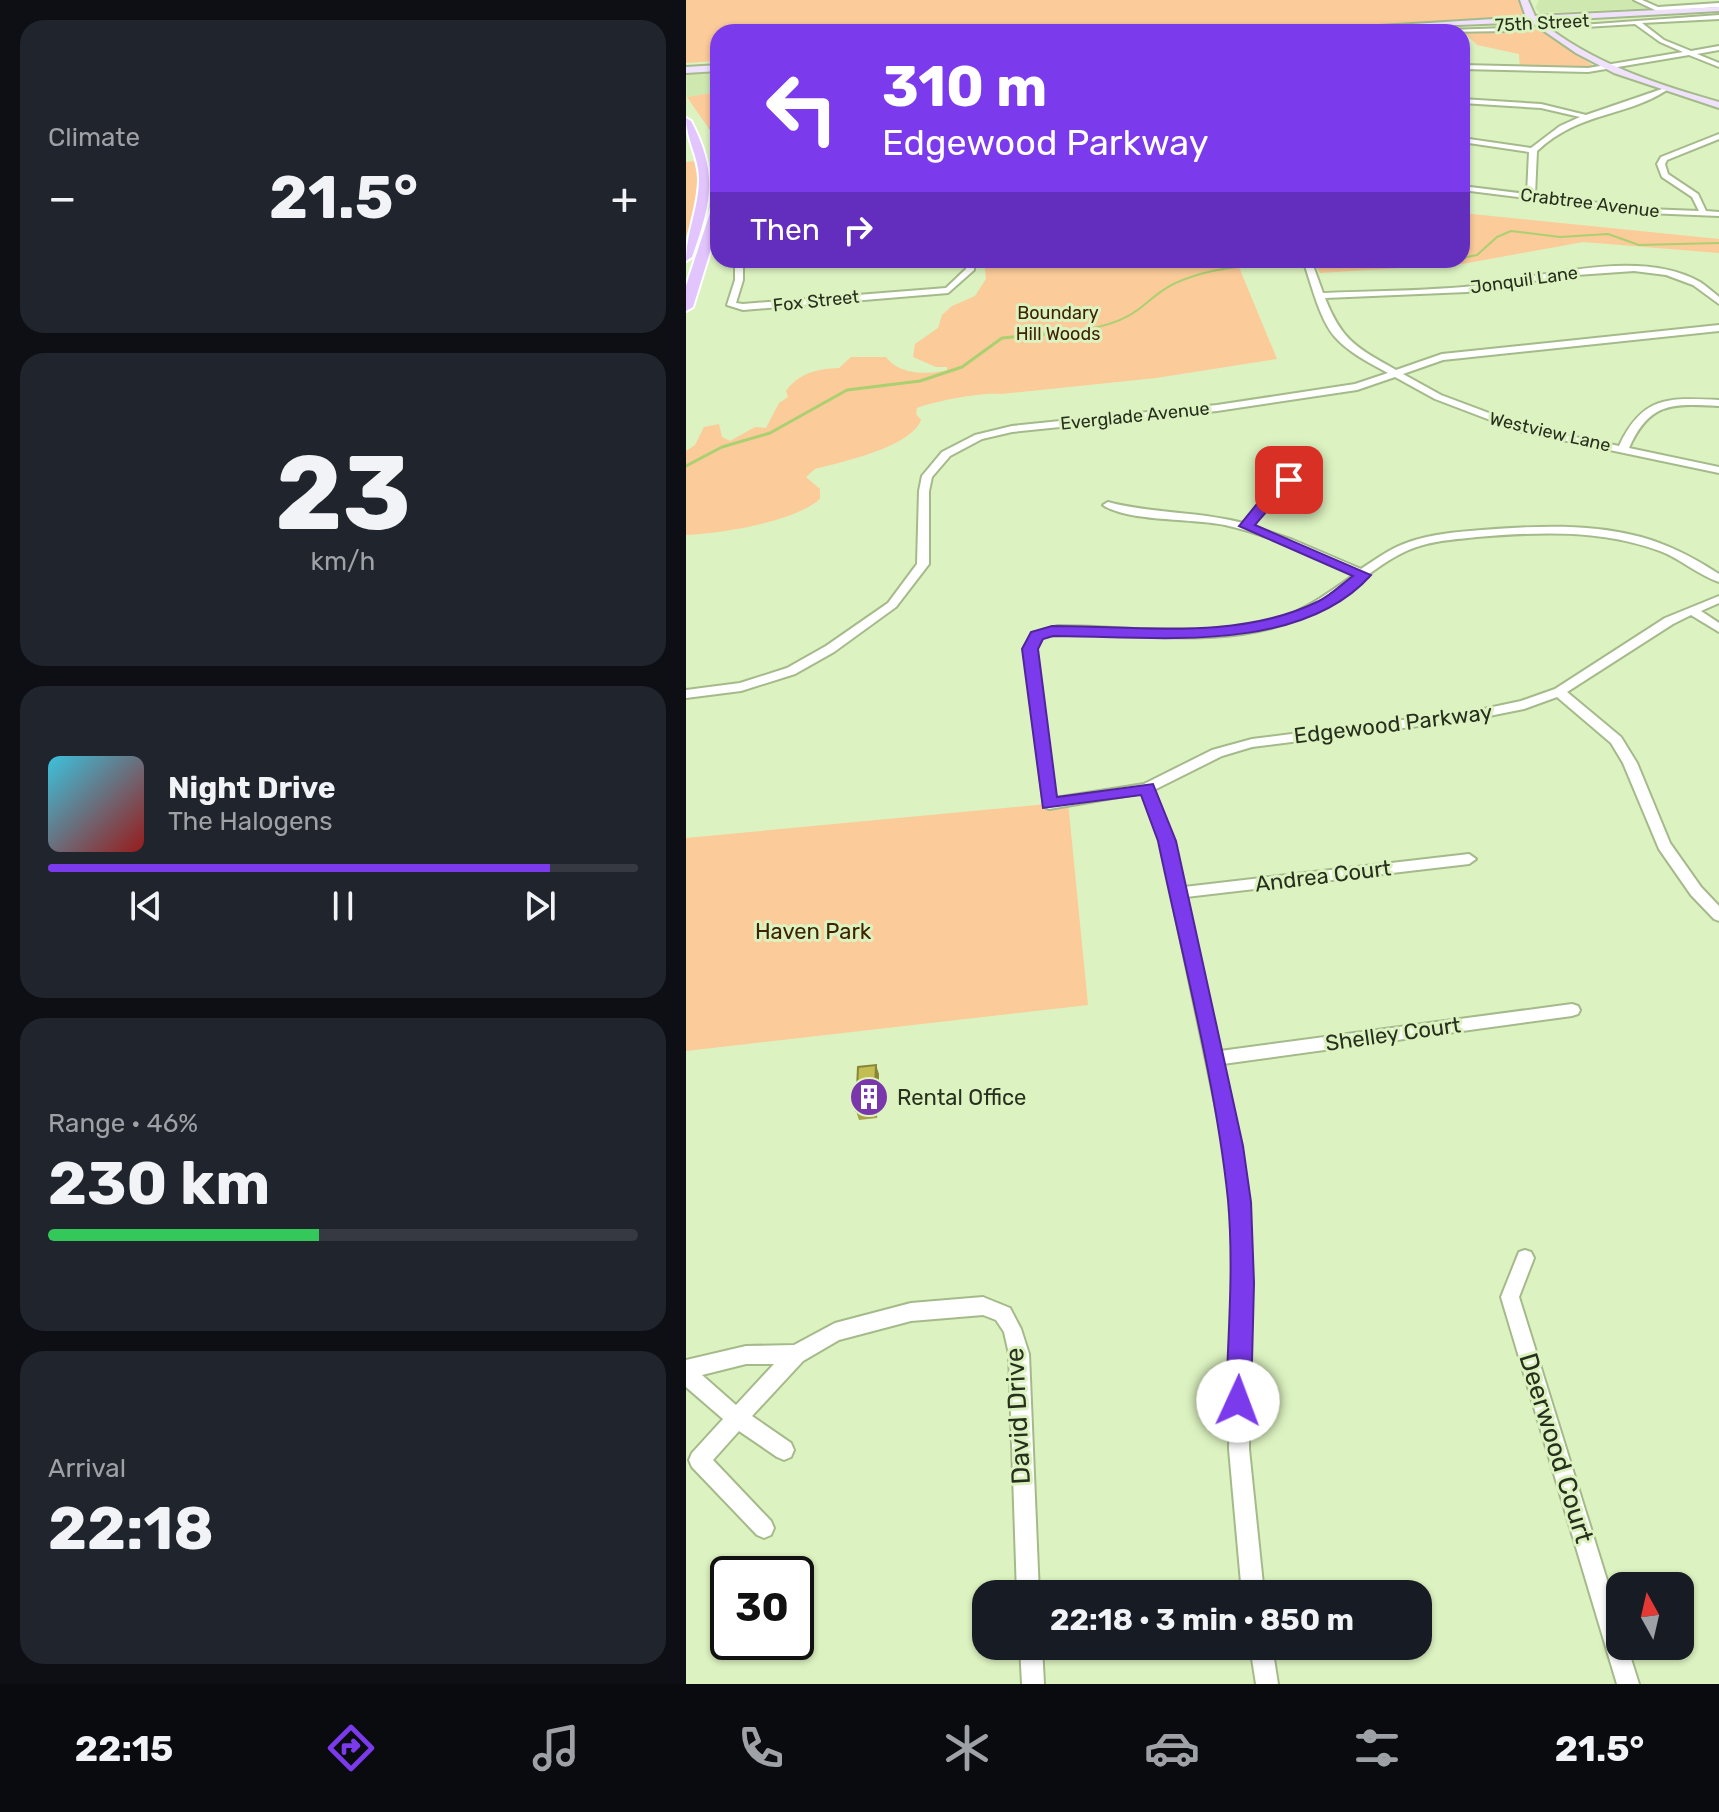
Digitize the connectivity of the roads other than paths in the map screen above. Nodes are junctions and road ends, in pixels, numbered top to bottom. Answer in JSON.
{"nodes":[{"id":1,"x":1524,"y":0,"type":"edge"},
{"id":2,"x":1534,"y":0,"type":"edge"},
{"id":3,"x":1637,"y":0,"type":"edge"},
{"id":4,"x":1719,"y":11,"type":"edge"},
{"id":5,"x":1540,"y":21,"type":"junction"},
{"id":6,"x":1636,"y":22,"type":"junction"},
{"id":7,"x":1470,"y":24,"type":"edge"},
{"id":8,"x":1470,"y":25,"type":"edge"},
{"id":9,"x":1585,"y":25,"type":"dead end"},
{"id":10,"x":1506,"y":29,"type":"dead end"},
{"id":11,"x":1470,"y":31,"type":"edge"},
{"id":12,"x":1719,"y":48,"type":"edge"},
{"id":13,"x":1691,"y":53,"type":"junction"},
{"id":14,"x":1470,"y":65,"type":"edge"},
{"id":15,"x":1719,"y":65,"type":"edge"},
{"id":16,"x":710,"y":66,"type":"edge"},
{"id":17,"x":686,"y":68,"type":"edge"},
{"id":18,"x":1606,"y":68,"type":"junction"},
{"id":19,"x":1664,"y":90,"type":"junction"},
{"id":20,"x":1470,"y":102,"type":"edge"},
{"id":21,"x":1719,"y":105,"type":"edge"},
{"id":22,"x":688,"y":106,"type":"edge"},
{"id":23,"x":1583,"y":116,"type":"junction"},
{"id":24,"x":686,"y":121,"type":"edge"},
{"id":25,"x":707,"y":134,"type":"dead end"},
{"id":26,"x":1719,"y":136,"type":"edge"},
{"id":27,"x":1470,"y":141,"type":"edge"},
{"id":28,"x":1533,"y":150,"type":"junction"},
{"id":29,"x":1470,"y":189,"type":"edge"},
{"id":30,"x":1531,"y":195,"type":"junction"},
{"id":31,"x":1704,"y":214,"type":"junction"},
{"id":32,"x":1719,"y":214,"type":"edge"},
{"id":33,"x":710,"y":244,"type":"edge"},
{"id":34,"x":710,"y":249,"type":"edge"},
{"id":35,"x":688,"y":250,"type":"edge"},
{"id":36,"x":739,"y":268,"type":"edge"},
{"id":37,"x":970,"y":268,"type":"edge"},
{"id":38,"x":1310,"y":268,"type":"edge"},
{"id":39,"x":1320,"y":296,"type":"junction"},
{"id":40,"x":1719,"y":301,"type":"edge"},
{"id":41,"x":686,"y":307,"type":"edge"},
{"id":42,"x":1719,"y":328,"type":"edge"},
{"id":43,"x":1396,"y":373,"type":"junction"},
{"id":44,"x":1719,"y":403,"type":"edge"},
{"id":45,"x":1623,"y":449,"type":"junction"},
{"id":46,"x":1719,"y":470,"type":"edge"},
{"id":47,"x":1289,"y":480,"type":"dead end"},
{"id":48,"x":1108,"y":505,"type":"dead end"},
{"id":49,"x":1246,"y":526,"type":"junction"},
{"id":50,"x":1364,"y":575,"type":"junction"},
{"id":51,"x":1719,"y":579,"type":"edge"},
{"id":52,"x":1719,"y":599,"type":"edge"},
{"id":53,"x":1691,"y":610,"type":"junction"},
{"id":54,"x":1719,"y":628,"type":"edge"},
{"id":55,"x":1559,"y":692,"type":"junction"},
{"id":56,"x":686,"y":694,"type":"edge"},
{"id":57,"x":1147,"y":788,"type":"junction"},
{"id":58,"x":1469,"y":859,"type":"dead end"},
{"id":59,"x":1178,"y":893,"type":"junction"},
{"id":60,"x":1719,"y":915,"type":"edge"},
{"id":61,"x":1572,"y":1010,"type":"dead end"},
{"id":62,"x":1214,"y":1058,"type":"junction"},
{"id":63,"x":1525,"y":1258,"type":"dead end"},
{"id":64,"x":796,"y":1354,"type":"junction"},
{"id":65,"x":686,"y":1371,"type":"edge"},
{"id":66,"x":737,"y":1418,"type":"junction"},
{"id":67,"x":784,"y":1450,"type":"dead end"},
{"id":68,"x":764,"y":1528,"type":"dead end"},
{"id":69,"x":1027,"y":1580,"type":"edge"},
{"id":70,"x":1252,"y":1580,"type":"edge"},
{"id":71,"x":1032,"y":1660,"type":"edge"},
{"id":72,"x":1263,"y":1660,"type":"edge"},
{"id":73,"x":1033,"y":1684,"type":"edge"},
{"id":74,"x":1267,"y":1684,"type":"edge"},
{"id":75,"x":1628,"y":1684,"type":"edge"}],
"edges":[{"from":1,"to":5,"type":"main road"},
{"from":2,"to":5,"type":"main road"},
{"from":3,"to":4,"type":"street"},
{"from":4,"to":5,"type":"main road","name":"75th Street"},
{"from":4,"to":6,"type":"street"},
{"from":5,"to":7,"type":"main road","name":"75th Street"},
{"from":5,"to":8,"type":"main road","name":"75th Street"},
{"from":5,"to":18,"type":"main road"},
{"from":6,"to":9,"type":"street"},
{"from":6,"to":13,"type":"street"},
{"from":10,"to":11,"type":"street"},
{"from":12,"to":13,"type":"street"},
{"from":13,"to":15,"type":"street"},
{"from":13,"to":18,"type":"street"},
{"from":14,"to":18,"type":"street"},
{"from":16,"to":17,"type":"main road"},
{"from":18,"to":19,"type":"main road"},
{"from":19,"to":21,"type":"main road"},
{"from":19,"to":23,"type":"street"},
{"from":20,"to":23,"type":"street"},
{"from":22,"to":25,"type":"main road"},
{"from":23,"to":28,"type":"street"},
{"from":24,"to":35,"type":"main road"},
{"from":26,"to":31,"type":"street"},
{"from":27,"to":28,"type":"street"},
{"from":28,"to":30,"type":"street"},
{"from":29,"to":30,"type":"street","name":"Crabtree Avenue"},
{"from":30,"to":31,"type":"street","name":"Crabtree Avenue"},
{"from":31,"to":32,"type":"street","name":"Crabtree Avenue"},
{"from":33,"to":35,"type":"street"},
{"from":34,"to":41,"type":"main road"},
{"from":36,"to":37,"type":"street","name":"Fox Street"},
{"from":38,"to":39,"type":"street","name":"Westview Lane"},
{"from":39,"to":40,"type":"street","name":"Jonquil Lane"},
{"from":39,"to":43,"type":"street","name":"Westview Lane"},
{"from":42,"to":43,"type":"street","name":"Everglade Avenue"},
{"from":43,"to":45,"type":"street","name":"Westview Lane"},
{"from":43,"to":56,"type":"street","name":"Everglade Avenue"},
{"from":44,"to":45,"type":"street"},
{"from":45,"to":46,"type":"street","name":"Westview Lane"},
{"from":47,"to":49,"type":"street"},
{"from":48,"to":49,"type":"street"},
{"from":49,"to":50,"type":"street"},
{"from":50,"to":51,"type":"street"},
{"from":50,"to":57,"type":"street","name":"Edgewood Parkway"},
{"from":52,"to":53,"type":"street","name":"Edgewood Parkway"},
{"from":53,"to":54,"type":"street"},
{"from":53,"to":55,"type":"street","name":"Edgewood Parkway"},
{"from":55,"to":57,"type":"street","name":"Edgewood Parkway"},
{"from":55,"to":60,"type":"street"},
{"from":57,"to":59,"type":"street"},
{"from":58,"to":59,"type":"street","name":"Andrea Court"},
{"from":59,"to":62,"type":"street"},
{"from":61,"to":62,"type":"street","name":"Shelley Court"},
{"from":62,"to":70,"type":"street"},
{"from":63,"to":75,"type":"street","name":"Deerwood Court"},
{"from":64,"to":65,"type":"street","name":"David Drive"},
{"from":64,"to":66,"type":"street","name":"David Drive"},
{"from":64,"to":69,"type":"street","name":"David Drive"},
{"from":65,"to":66,"type":"street","name":"David Drive"},
{"from":66,"to":67,"type":"street","name":"David Drive"},
{"from":66,"to":68,"type":"street"},
{"from":71,"to":73,"type":"street"},
{"from":72,"to":74,"type":"street"}]}
